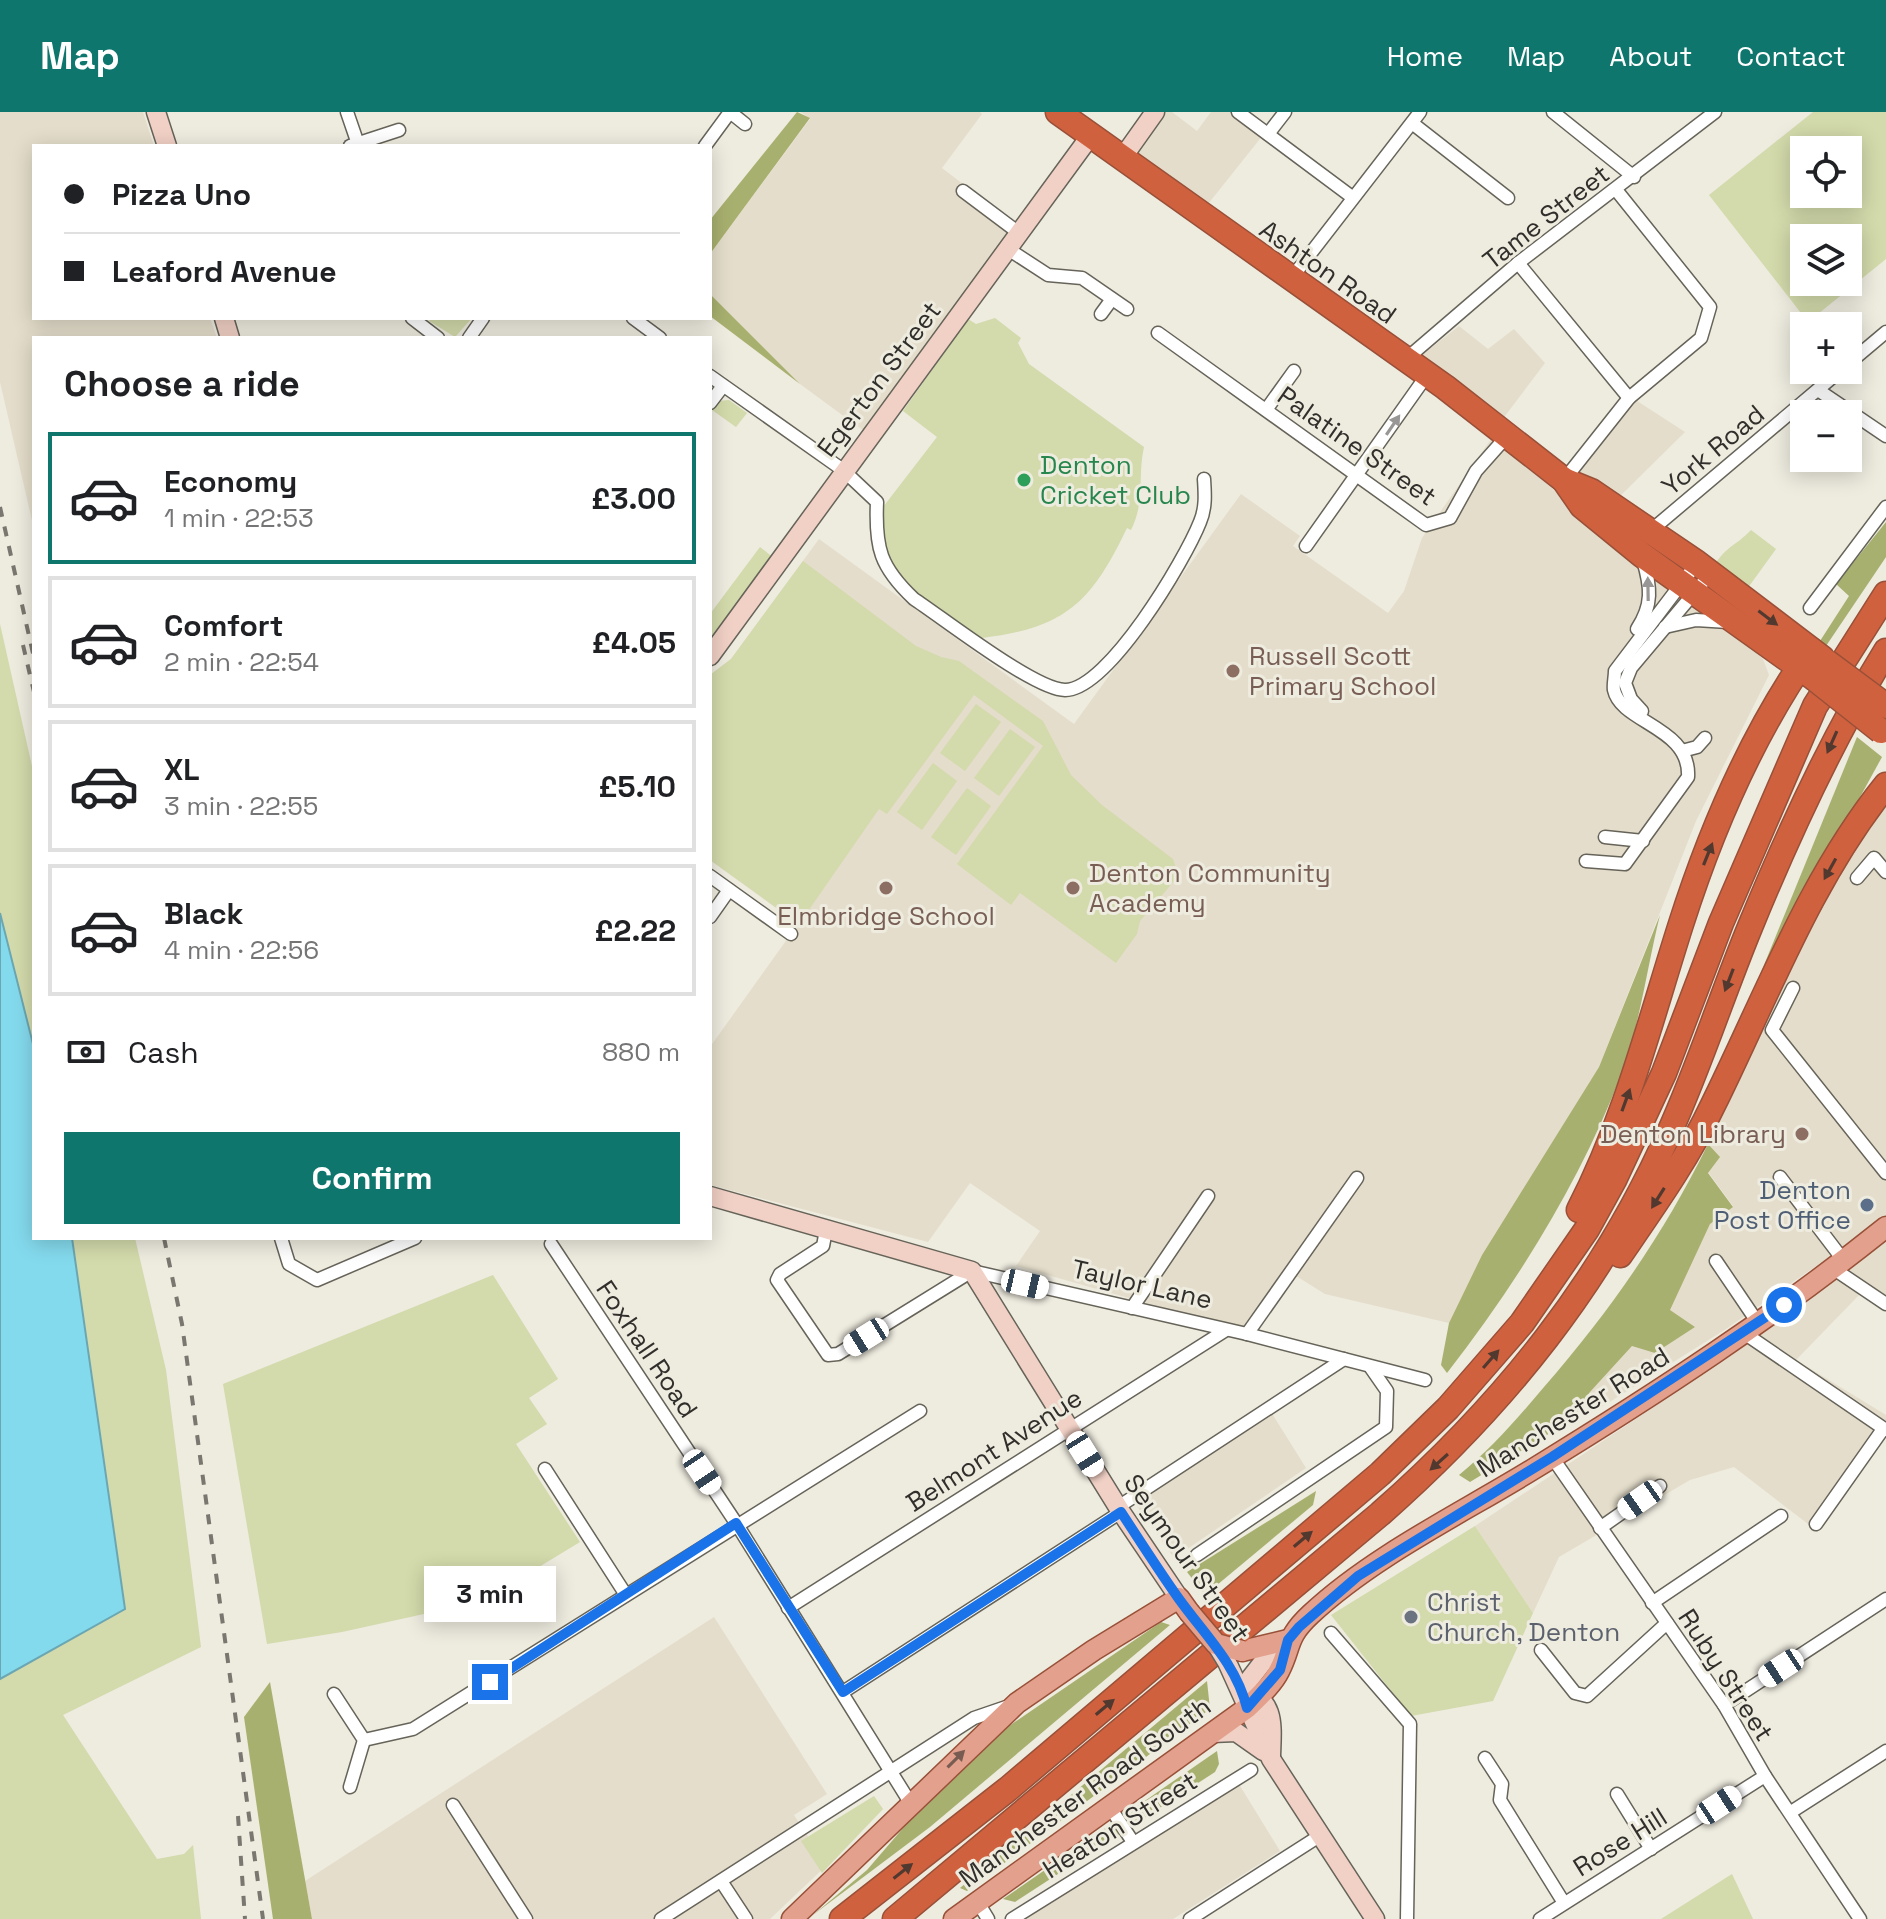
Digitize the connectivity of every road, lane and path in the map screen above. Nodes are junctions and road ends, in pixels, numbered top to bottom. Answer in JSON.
{"nodes":[{"id":1,"x":156,"y":112,"type":"edge"},
{"id":2,"x":347,"y":112,"type":"edge"},
{"id":3,"x":1058,"y":112,"type":"edge"},
{"id":4,"x":1155,"y":112,"type":"edge"},
{"id":5,"x":1238,"y":112,"type":"edge"},
{"id":6,"x":1285,"y":112,"type":"edge"},
{"id":7,"x":1553,"y":112,"type":"edge"},
{"id":8,"x":1715,"y":112,"type":"edge"},
{"id":9,"x":1416,"y":117,"type":"edge"},
{"id":10,"x":745,"y":124,"type":"dead end"},
{"id":11,"x":399,"y":130,"type":"dead end"},
{"id":12,"x":1268,"y":134,"type":"junction"},
{"id":13,"x":1091,"y":135,"type":"junction"},
{"id":14,"x":166,"y":144,"type":"edge"},
{"id":15,"x":354,"y":144,"type":"edge"},
{"id":16,"x":357,"y":144,"type":"edge"},
{"id":17,"x":706,"y":144,"type":"edge"},
{"id":18,"x":1123,"y":157,"type":"junction"},
{"id":19,"x":1634,"y":177,"type":"junction"},
{"id":20,"x":963,"y":191,"type":"dead end"},
{"id":21,"x":1617,"y":191,"type":"junction"},
{"id":22,"x":1352,"y":197,"type":"junction"},
{"id":23,"x":1508,"y":198,"type":"dead end"},
{"id":24,"x":1019,"y":233,"type":"junction"},
{"id":25,"x":1008,"y":249,"type":"junction"},
{"id":26,"x":1518,"y":263,"type":"junction"},
{"id":27,"x":1290,"y":280,"type":"junction"},
{"id":28,"x":1112,"y":299,"type":"junction"},
{"id":29,"x":1127,"y":309,"type":"dead end"},
{"id":30,"x":1101,"y":314,"type":"dead end"},
{"id":31,"x":415,"y":320,"type":"edge"},
{"id":32,"x":636,"y":320,"type":"edge"},
{"id":33,"x":1886,"y":332,"type":"edge"},
{"id":34,"x":1158,"y":333,"type":"dead end"},
{"id":35,"x":435,"y":336,"type":"edge"},
{"id":36,"x":657,"y":336,"type":"edge"},
{"id":37,"x":1862,"y":352,"type":"edge"},
{"id":38,"x":1405,"y":360,"type":"junction"},
{"id":39,"x":1294,"y":371,"type":"dead end"},
{"id":40,"x":1427,"y":375,"type":"junction"},
{"id":41,"x":712,"y":378,"type":"edge"},
{"id":42,"x":1825,"y":384,"type":"edge"},
{"id":43,"x":723,"y":386,"type":"junction"},
{"id":44,"x":1818,"y":390,"type":"junction"},
{"id":45,"x":1629,"y":398,"type":"junction"},
{"id":46,"x":712,"y":400,"type":"edge"},
{"id":47,"x":1266,"y":410,"type":"junction"},
{"id":48,"x":1508,"y":435,"type":"junction"},
{"id":49,"x":1886,"y":436,"type":"edge"},
{"id":50,"x":843,"y":470,"type":"junction"},
{"id":51,"x":1359,"y":474,"type":"junction"},
{"id":52,"x":1204,"y":479,"type":"dead end"},
{"id":53,"x":1564,"y":480,"type":"junction"},
{"id":54,"x":1886,"y":507,"type":"edge"},
{"id":55,"x":1645,"y":544,"type":"junction"},
{"id":56,"x":1306,"y":546,"type":"dead end"},
{"id":57,"x":1703,"y":568,"type":"junction"},
{"id":58,"x":1687,"y":589,"type":"junction"},
{"id":59,"x":1886,"y":594,"type":"edge"},
{"id":60,"x":1810,"y":608,"type":"dead end"},
{"id":61,"x":1665,"y":627,"type":"junction"},
{"id":62,"x":1743,"y":628,"type":"junction"},
{"id":63,"x":1886,"y":651,"type":"edge"},
{"id":64,"x":712,"y":653,"type":"edge"},
{"id":65,"x":1813,"y":664,"type":"junction"},
{"id":66,"x":1615,"y":671,"type":"junction"},
{"id":67,"x":1775,"y":706,"type":"junction"},
{"id":68,"x":1886,"y":706,"type":"edge"},
{"id":69,"x":1654,"y":726,"type":"junction"},
{"id":70,"x":1883,"y":733,"type":"edge"},
{"id":71,"x":1705,"y":738,"type":"dead end"},
{"id":72,"x":1682,"y":751,"type":"junction"},
{"id":73,"x":1881,"y":793,"type":"edge"},
{"id":74,"x":1605,"y":837,"type":"dead end"},
{"id":75,"x":1643,"y":841,"type":"junction"},
{"id":76,"x":1586,"y":861,"type":"dead end"},
{"id":77,"x":1886,"y":872,"type":"edge"},
{"id":78,"x":712,"y":877,"type":"edge"},
{"id":79,"x":1857,"y":878,"type":"dead end"},
{"id":80,"x":729,"y":890,"type":"junction"},
{"id":81,"x":712,"y":914,"type":"edge"},
{"id":82,"x":791,"y":934,"type":"dead end"},
{"id":83,"x":1793,"y":988,"type":"dead end"},
{"id":84,"x":1886,"y":1173,"type":"edge"},
{"id":85,"x":1780,"y":1177,"type":"dead end"},
{"id":86,"x":1357,"y":1178,"type":"dead end"},
{"id":87,"x":1208,"y":1196,"type":"dead end"},
{"id":88,"x":712,"y":1197,"type":"edge"},
{"id":89,"x":1886,"y":1227,"type":"edge"},
{"id":90,"x":826,"y":1230,"type":"junction"},
{"id":91,"x":282,"y":1240,"type":"edge"},
{"id":92,"x":400,"y":1241,"type":"edge"},
{"id":93,"x":551,"y":1244,"type":"dead end"},
{"id":94,"x":1716,"y":1261,"type":"dead end"},
{"id":95,"x":1839,"y":1265,"type":"junction"},
{"id":96,"x":972,"y":1271,"type":"junction"},
{"id":97,"x":1886,"y":1304,"type":"edge"},
{"id":98,"x":1132,"y":1308,"type":"junction"},
{"id":99,"x":1522,"y":1323,"type":"junction"},
{"id":100,"x":1751,"y":1328,"type":"junction"},
{"id":101,"x":1226,"y":1330,"type":"junction"},
{"id":102,"x":1247,"y":1334,"type":"junction"},
{"id":103,"x":1533,"y":1357,"type":"junction"},
{"id":104,"x":1344,"y":1359,"type":"junction"},
{"id":105,"x":1371,"y":1368,"type":"junction"},
{"id":106,"x":1425,"y":1380,"type":"dead end"},
{"id":107,"x":920,"y":1411,"type":"dead end"},
{"id":108,"x":1068,"y":1428,"type":"junction"},
{"id":109,"x":1885,"y":1429,"type":"edge"},
{"id":110,"x":1552,"y":1457,"type":"junction"},
{"id":111,"x":545,"y":1469,"type":"dead end"},
{"id":112,"x":1660,"y":1486,"type":"dead end"},
{"id":113,"x":1119,"y":1509,"type":"junction"},
{"id":114,"x":1781,"y":1516,"type":"dead end"},
{"id":115,"x":736,"y":1523,"type":"junction"},
{"id":116,"x":1816,"y":1524,"type":"dead end"},
{"id":117,"x":1600,"y":1528,"type":"junction"},
{"id":118,"x":1197,"y":1555,"type":"dead end"},
{"id":119,"x":626,"y":1595,"type":"junction"},
{"id":120,"x":1886,"y":1599,"type":"edge"},
{"id":121,"x":1652,"y":1603,"type":"junction"},
{"id":122,"x":1184,"y":1605,"type":"junction"},
{"id":123,"x":788,"y":1608,"type":"junction"},
{"id":124,"x":1667,"y":1623,"type":"junction"},
{"id":125,"x":1331,"y":1633,"type":"dead end"},
{"id":126,"x":1283,"y":1642,"type":"junction"},
{"id":127,"x":1541,"y":1650,"type":"dead end"},
{"id":128,"x":1234,"y":1656,"type":"junction"},
{"id":129,"x":843,"y":1692,"type":"junction"},
{"id":130,"x":334,"y":1694,"type":"dead end"},
{"id":131,"x":1250,"y":1697,"type":"junction"},
{"id":132,"x":1017,"y":1703,"type":"junction"},
{"id":133,"x":1724,"y":1705,"type":"junction"},
{"id":134,"x":1212,"y":1733,"type":"junction"},
{"id":135,"x":364,"y":1740,"type":"junction"},
{"id":136,"x":1886,"y":1751,"type":"edge"},
{"id":137,"x":1485,"y":1758,"type":"dead end"},
{"id":138,"x":1271,"y":1759,"type":"junction"},
{"id":139,"x":1251,"y":1770,"type":"dead end"},
{"id":140,"x":893,"y":1772,"type":"junction"},
{"id":141,"x":1765,"y":1776,"type":"junction"},
{"id":142,"x":350,"y":1787,"type":"dead end"},
{"id":143,"x":1617,"y":1794,"type":"dead end"},
{"id":144,"x":911,"y":1804,"type":"junction"},
{"id":145,"x":453,"y":1805,"type":"dead end"},
{"id":146,"x":1109,"y":1806,"type":"junction"},
{"id":147,"x":1791,"y":1812,"type":"junction"},
{"id":148,"x":1321,"y":1835,"type":"junction"},
{"id":149,"x":1133,"y":1842,"type":"junction"},
{"id":150,"x":1651,"y":1849,"type":"junction"},
{"id":151,"x":721,"y":1881,"type":"junction"},
{"id":152,"x":1564,"y":1903,"type":"junction"},
{"id":153,"x":983,"y":1910,"type":"edge"},
{"id":154,"x":1371,"y":1918,"type":"edge"},
{"id":155,"x":526,"y":1919,"type":"edge"},
{"id":156,"x":661,"y":1919,"type":"edge"},
{"id":157,"x":746,"y":1919,"type":"edge"},
{"id":158,"x":792,"y":1919,"type":"edge"},
{"id":159,"x":842,"y":1919,"type":"edge"},
{"id":160,"x":895,"y":1919,"type":"edge"},
{"id":161,"x":954,"y":1919,"type":"edge"},
{"id":162,"x":1012,"y":1919,"type":"edge"},
{"id":163,"x":1190,"y":1919,"type":"edge"},
{"id":164,"x":1407,"y":1919,"type":"edge"},
{"id":165,"x":1540,"y":1919,"type":"edge"},
{"id":166,"x":1860,"y":1919,"type":"edge"}],
"edges":[{"from":1,"to":14,"type":"street"},
{"from":2,"to":15,"type":"street"},
{"from":3,"to":13,"type":"highway","name":"Ashton Road"},
{"from":4,"to":18,"type":"street"},
{"from":5,"to":12,"type":"street"},
{"from":6,"to":12,"type":"street"},
{"from":7,"to":19,"type":"street"},
{"from":8,"to":19,"type":"street","name":"Tame Street"},
{"from":9,"to":22,"type":"street"},
{"from":9,"to":23,"type":"street"},
{"from":10,"to":17,"type":"street"},
{"from":11,"to":16,"type":"street"},
{"from":12,"to":22,"type":"street"},
{"from":13,"to":18,"type":"highway","name":"Ashton Road"},
{"from":13,"to":24,"type":"street","name":"Egerton Street"},
{"from":18,"to":27,"type":"highway","name":"Ashton Road"},
{"from":19,"to":21,"type":"street","name":"Tame Street"},
{"from":20,"to":24,"type":"street"},
{"from":21,"to":26,"type":"street","name":"Tame Street"},
{"from":21,"to":45,"type":"street"},
{"from":22,"to":27,"type":"street"},
{"from":24,"to":25,"type":"street","name":"Egerton Street"},
{"from":25,"to":28,"type":"street"},
{"from":25,"to":50,"type":"street","name":"Egerton Street"},
{"from":26,"to":38,"type":"street","name":"Tame Street"},
{"from":26,"to":45,"type":"street"},
{"from":27,"to":38,"type":"highway","name":"Ashton Road"},
{"from":28,"to":29,"type":"street"},
{"from":28,"to":30,"type":"street"},
{"from":31,"to":35,"type":"street"},
{"from":32,"to":36,"type":"street"},
{"from":33,"to":37,"type":"street"},
{"from":34,"to":47,"type":"street","name":"Palatine Street"},
{"from":38,"to":40,"type":"highway","name":"Ashton Road"},
{"from":39,"to":47,"type":"street"},
{"from":40,"to":48,"type":"highway","name":"Ashton Road"},
{"from":51,"to":40,"type":"street","one_way":true},
{"from":41,"to":43,"type":"street"},
{"from":42,"to":44,"type":"street","name":"York Road"},
{"from":43,"to":46,"type":"street"},
{"from":43,"to":50,"type":"street"},
{"from":44,"to":49,"type":"street"},
{"from":44,"to":55,"type":"street","name":"York Road"},
{"from":45,"to":53,"type":"street"},
{"from":47,"to":51,"type":"street","name":"Palatine Street"},
{"from":48,"to":51,"type":"street","name":"Palatine Street"},
{"from":48,"to":53,"type":"highway","name":"Ashton Road"},
{"from":50,"to":52,"type":"street"},
{"from":50,"to":64,"type":"street","name":"Egerton Street"},
{"from":51,"to":56,"type":"street"},
{"from":53,"to":55,"type":"highway","name":"Ashton Road"},
{"from":54,"to":60,"type":"street"},
{"from":55,"to":57,"type":"highway","name":"Ashton Road"},
{"from":55,"to":58,"type":"highway","name":"Ashton Road"},
{"from":66,"to":55,"type":"street","one_way":true},
{"from":57,"to":58,"type":"street"},
{"from":57,"to":65,"type":"highway","name":"Ashton Road","one_way":true},
{"from":58,"to":61,"type":"street"},
{"from":58,"to":62,"type":"highway","name":"Ashton Road"},
{"from":58,"to":66,"type":"street"},
{"from":59,"to":99,"type":"highway"},
{"from":61,"to":62,"type":"street"},
{"from":61,"to":69,"type":"street"},
{"from":62,"to":65,"type":"highway","name":"Ashton Road"},
{"from":62,"to":67,"type":"highway"},
{"from":63,"to":103,"type":"highway","one_way":true},
{"from":65,"to":67,"type":"highway"},
{"from":65,"to":68,"type":"highway","name":"Ashton Road","bridge":true},
{"from":65,"to":70,"type":"highway","name":"Ashton Road","bridge":true},
{"from":66,"to":69,"type":"street"},
{"from":99,"to":67,"type":"highway","one_way":true},
{"from":69,"to":72,"type":"street"},
{"from":71,"to":72,"type":"street"},
{"from":72,"to":75,"type":"street"},
{"from":73,"to":103,"type":"highway","one_way":true},
{"from":74,"to":75,"type":"street"},
{"from":75,"to":76,"type":"street"},
{"from":77,"to":79,"type":"street"},
{"from":78,"to":80,"type":"street"},
{"from":80,"to":81,"type":"street"},
{"from":80,"to":82,"type":"street"},
{"from":83,"to":84,"type":"street"},
{"from":85,"to":95,"type":"street"},
{"from":86,"to":102,"type":"street"},
{"from":87,"to":98,"type":"street"},
{"from":88,"to":90,"type":"street","name":"Taylor Lane"},
{"from":89,"to":95,"type":"main road","name":"Manchester Road"},
{"from":90,"to":96,"type":"street","name":"Taylor Lane"},
{"from":90,"to":96,"type":"street"},
{"from":91,"to":92,"type":"street"},
{"from":93,"to":115,"type":"street","name":"Foxhall Road"},
{"from":94,"to":100,"type":"street"},
{"from":95,"to":97,"type":"street"},
{"from":95,"to":100,"type":"main road","name":"Manchester Road"},
{"from":96,"to":98,"type":"street","name":"Taylor Lane"},
{"from":96,"to":108,"type":"street","name":"Seymour Street"},
{"from":98,"to":101,"type":"street","name":"Taylor Lane"},
{"from":159,"to":99,"type":"highway","one_way":true},
{"from":100,"to":109,"type":"street"},
{"from":100,"to":110,"type":"main road","name":"Manchester Road"},
{"from":101,"to":102,"type":"street","name":"Taylor Lane"},
{"from":101,"to":108,"type":"street","name":"Belmont Avenue"},
{"from":102,"to":104,"type":"street","name":"Taylor Lane"},
{"from":103,"to":160,"type":"highway","one_way":true},
{"from":104,"to":105,"type":"street","name":"Taylor Lane"},
{"from":104,"to":113,"type":"street"},
{"from":105,"to":106,"type":"street","name":"Taylor Lane"},
{"from":105,"to":118,"type":"street"},
{"from":107,"to":115,"type":"street"},
{"from":108,"to":113,"type":"street","name":"Seymour Street"},
{"from":108,"to":123,"type":"street","name":"Belmont Avenue"},
{"from":109,"to":116,"type":"street"},
{"from":110,"to":117,"type":"street","name":"Ruby Street"},
{"from":110,"to":126,"type":"main road","name":"Manchester Road"},
{"from":111,"to":119,"type":"street"},
{"from":112,"to":117,"type":"street"},
{"from":113,"to":122,"type":"street","name":"Seymour Street"},
{"from":113,"to":129,"type":"street"},
{"from":114,"to":121,"type":"street"},
{"from":115,"to":119,"type":"street"},
{"from":115,"to":123,"type":"street","name":"Foxhall Road"},
{"from":117,"to":121,"type":"street","name":"Ruby Street"},
{"from":119,"to":135,"type":"street"},
{"from":120,"to":133,"type":"street"},
{"from":121,"to":124,"type":"street","name":"Ruby Street"},
{"from":122,"to":128,"type":"main road","name":"Seymour Street","bridge":true},
{"from":122,"to":132,"type":"main road"},
{"from":123,"to":129,"type":"street","name":"Foxhall Road"},
{"from":124,"to":127,"type":"street"},
{"from":124,"to":133,"type":"street","name":"Ruby Street"},
{"from":125,"to":164,"type":"street"},
{"from":126,"to":128,"type":"main road"},
{"from":126,"to":131,"type":"main road","name":"Manchester Road"},
{"from":128,"to":131,"type":"street","name":"Seymour Street"},
{"from":129,"to":140,"type":"street","name":"Foxhall Road"},
{"from":130,"to":135,"type":"street"},
{"from":131,"to":134,"type":"main road","name":"Manchester Road South"},
{"from":131,"to":138,"type":"street","name":"Seymour Street"},
{"from":132,"to":140,"type":"street"},
{"from":144,"to":132,"type":"main road","one_way":true},
{"from":133,"to":141,"type":"street","name":"Ruby Street"},
{"from":134,"to":138,"type":"street"},
{"from":134,"to":146,"type":"main road","name":"Manchester Road South"},
{"from":135,"to":142,"type":"street"},
{"from":136,"to":147,"type":"street"},
{"from":137,"to":152,"type":"street"},
{"from":138,"to":148,"type":"street","name":"Seymour Street"},
{"from":139,"to":149,"type":"street","name":"Heaton Street"},
{"from":140,"to":144,"type":"street","name":"Foxhall Road"},
{"from":140,"to":151,"type":"street"},
{"from":141,"to":147,"type":"street","name":"Ruby Street"},
{"from":141,"to":150,"type":"street","name":"Rose Hill"},
{"from":143,"to":150,"type":"street"},
{"from":144,"to":158,"type":"main road"},
{"from":145,"to":155,"type":"street"},
{"from":146,"to":149,"type":"street"},
{"from":146,"to":153,"type":"main road","name":"Manchester Road South"},
{"from":147,"to":166,"type":"street","name":"Ruby Street"},
{"from":148,"to":154,"type":"street","name":"Seymour Street"},
{"from":148,"to":163,"type":"street"},
{"from":149,"to":162,"type":"street","name":"Heaton Street"},
{"from":150,"to":152,"type":"street","name":"Rose Hill"},
{"from":151,"to":156,"type":"street"},
{"from":151,"to":157,"type":"street"},
{"from":152,"to":165,"type":"street","name":"Rose Hill"},
{"from":153,"to":161,"type":"main road","name":"Manchester Road South"}]}
